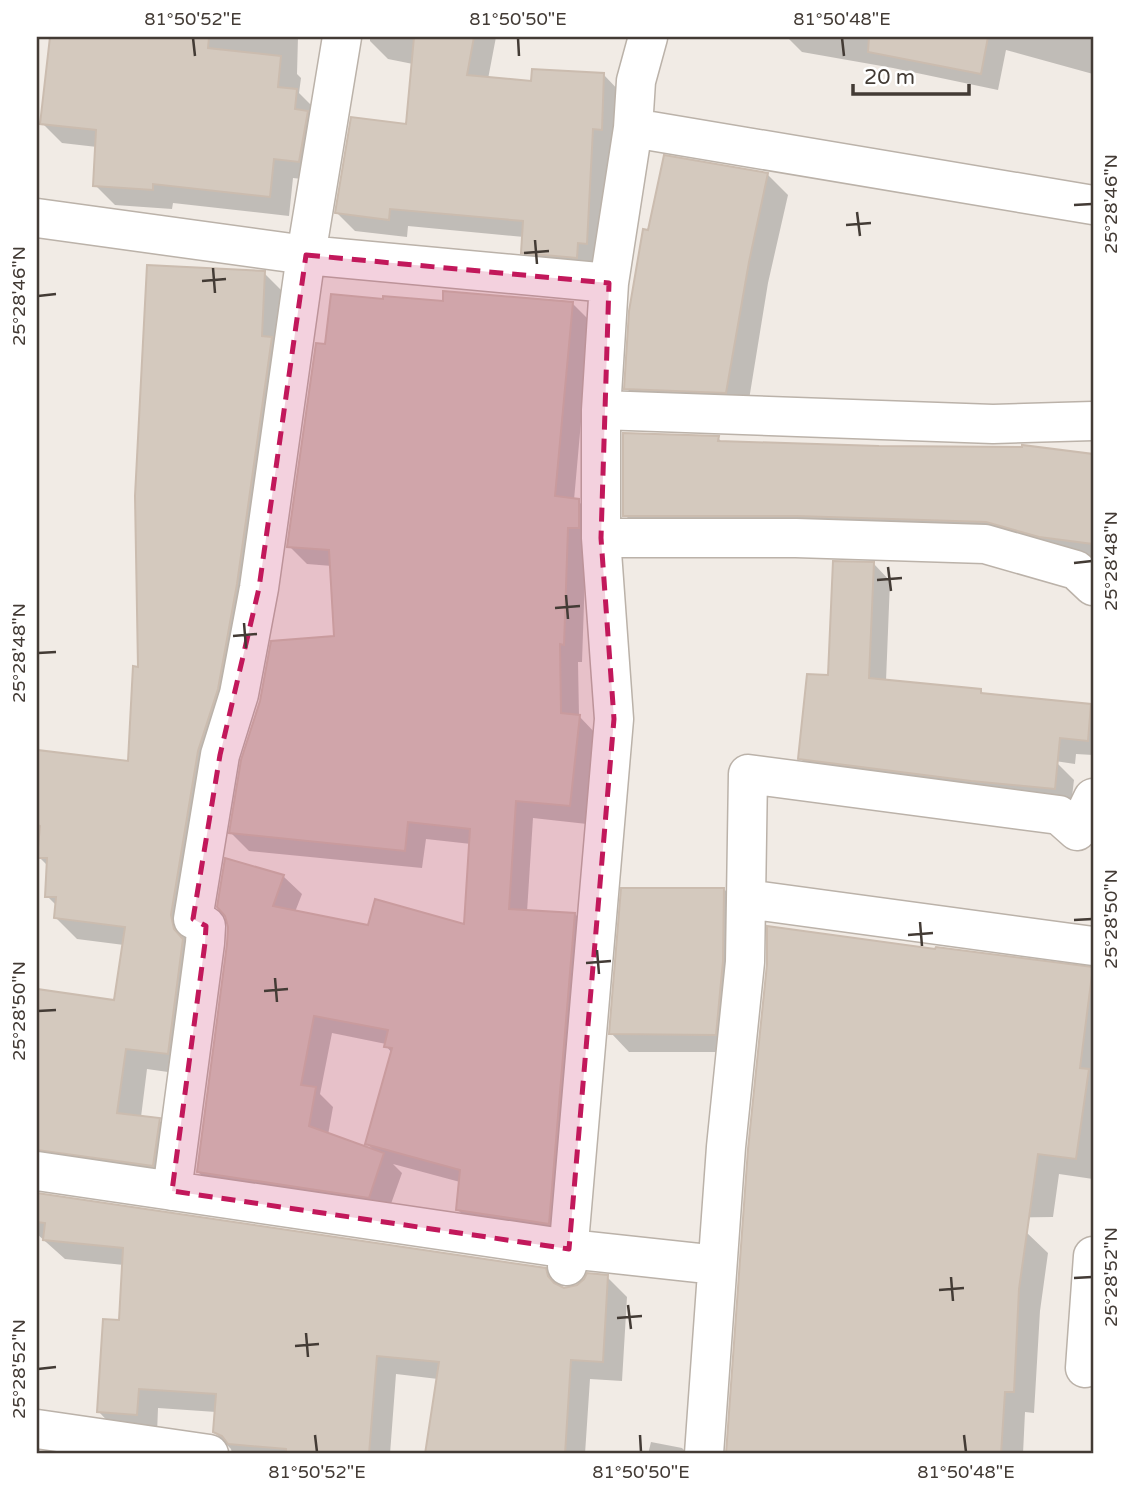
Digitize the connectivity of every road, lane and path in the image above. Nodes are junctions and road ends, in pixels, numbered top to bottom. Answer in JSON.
{"nodes":[{"id":1,"x":342,"y":37,"type":"edge"},
{"id":2,"x":648,"y":37,"type":"edge"},
{"id":3,"x":633,"y":128,"type":"junction"},
{"id":4,"x":1093,"y":205,"type":"edge"},
{"id":5,"x":37,"y":218,"type":"edge"},
{"id":6,"x":306,"y":255,"type":"junction"},
{"id":7,"x":609,"y":283,"type":"junction"},
{"id":8,"x":601,"y":410,"type":"junction"},
{"id":9,"x":1093,"y":421,"type":"edge"},
{"id":10,"x":601,"y":538,"type":"junction"},
{"id":11,"x":1093,"y":586,"type":"edge"},
{"id":12,"x":1093,"y":798,"type":"edge"},
{"id":13,"x":746,"y":899,"type":"junction"},
{"id":14,"x":1093,"y":946,"type":"edge"},
{"id":15,"x":37,"y":1171,"type":"edge"},
{"id":16,"x":172,"y":1191,"type":"junction"},
{"id":17,"x":1093,"y":1256,"type":"edge"},
{"id":18,"x":568,"y":1258,"type":"junction"},
{"id":19,"x":718,"y":1265,"type":"junction"},
{"id":20,"x":1085,"y":1368,"type":"dead end"},
{"id":21,"x":37,"y":1429,"type":"edge"},
{"id":22,"x":209,"y":1454,"type":"edge"},
{"id":23,"x":704,"y":1454,"type":"edge"}],
"edges":[{"from":1,"to":6,"type":"street"},
{"from":2,"to":3,"type":"street"},
{"from":3,"to":4,"type":"street"},
{"from":3,"to":7,"type":"street"},
{"from":5,"to":6,"type":"street"},
{"from":6,"to":7,"type":"street"},
{"from":6,"to":16,"type":"street"},
{"from":7,"to":8,"type":"street"},
{"from":8,"to":9,"type":"street"},
{"from":8,"to":10,"type":"street"},
{"from":10,"to":11,"type":"street"},
{"from":10,"to":18,"type":"street"},
{"from":12,"to":13,"type":"street"},
{"from":13,"to":14,"type":"street"},
{"from":13,"to":19,"type":"street"},
{"from":15,"to":16,"type":"street"},
{"from":16,"to":18,"type":"street"},
{"from":17,"to":20,"type":"street"},
{"from":18,"to":19,"type":"street"},
{"from":19,"to":23,"type":"street"},
{"from":21,"to":22,"type":"street"}]}
